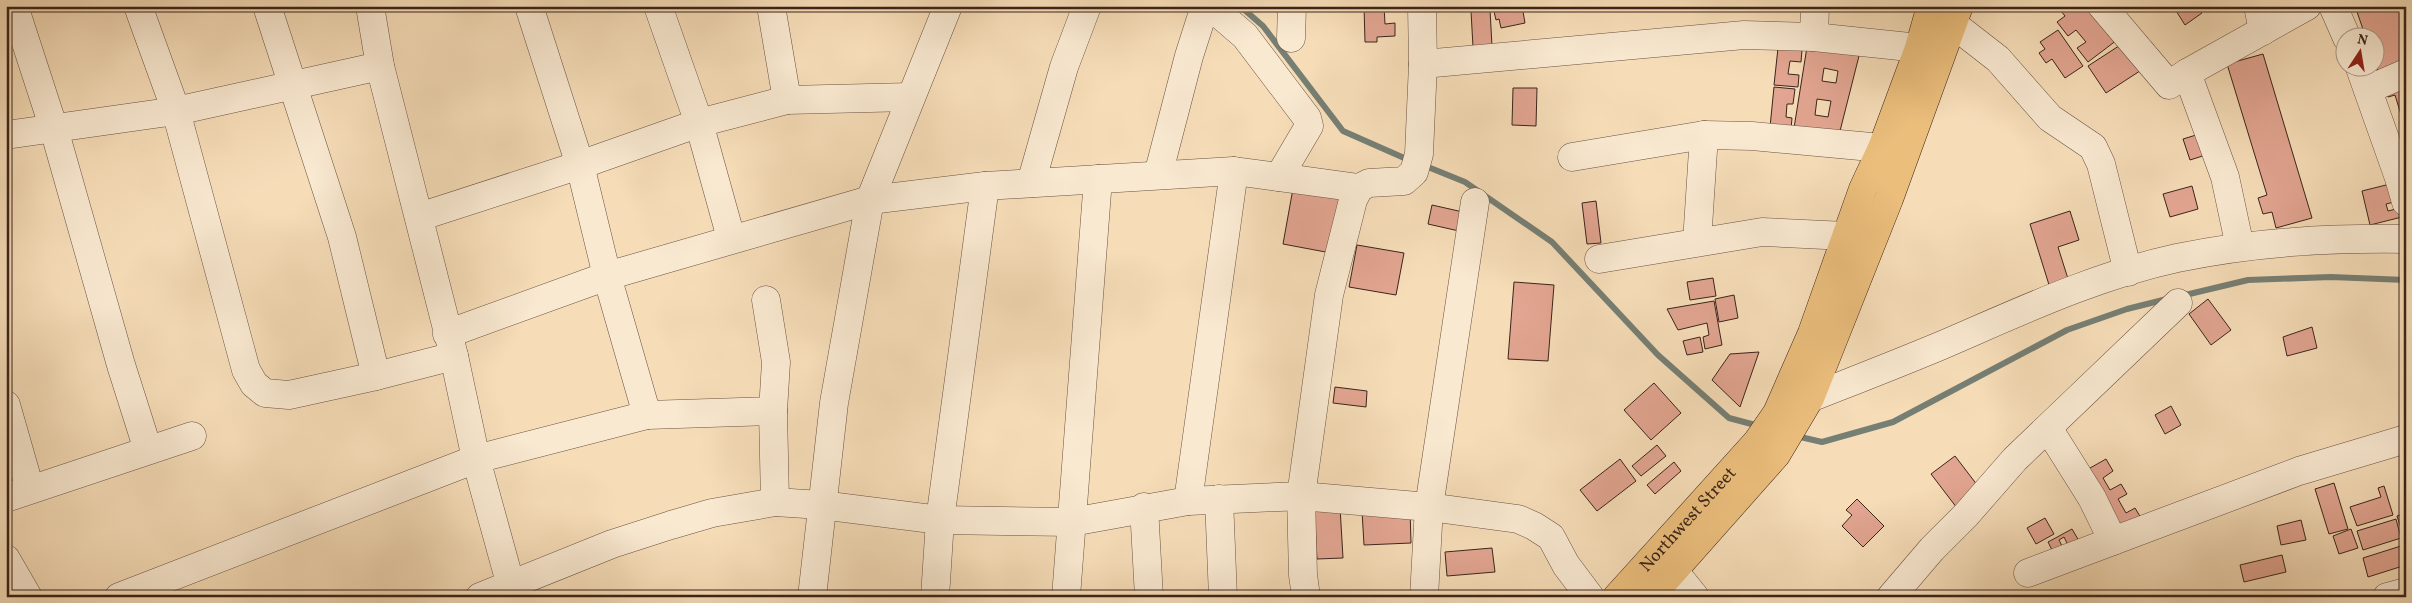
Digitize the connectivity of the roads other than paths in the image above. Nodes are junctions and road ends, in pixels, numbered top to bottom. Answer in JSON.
{"nodes":[{"id":1,"x":14,"y":6,"type":"edge"},
{"id":2,"x":138,"y":6,"type":"edge"},
{"id":3,"x":267,"y":6,"type":"edge"},
{"id":4,"x":370,"y":6,"type":"edge"},
{"id":5,"x":529,"y":6,"type":"edge"},
{"id":6,"x":658,"y":6,"type":"edge"},
{"id":7,"x":771,"y":6,"type":"edge"},
{"id":8,"x":948,"y":6,"type":"edge"},
{"id":9,"x":1087,"y":6,"type":"edge"},
{"id":10,"x":1205,"y":6,"type":"edge"},
{"id":11,"x":1210,"y":6,"type":"edge"},
{"id":12,"x":1292,"y":6,"type":"edge"},
{"id":13,"x":1422,"y":6,"type":"edge"},
{"id":14,"x":1815,"y":6,"type":"edge"},
{"id":15,"x":1930,"y":6,"type":"edge"},
{"id":16,"x":2102,"y":6,"type":"edge"},
{"id":17,"x":2307,"y":6,"type":"edge"},
{"id":18,"x":2333,"y":6,"type":"edge"},
{"id":19,"x":1956,"y":15,"type":"edge"},
{"id":20,"x":2261,"y":19,"type":"edge"},
{"id":21,"x":2343,"y":28,"type":"edge"},
{"id":22,"x":1814,"y":37,"type":"junction"},
{"id":23,"x":1291,"y":38,"type":"dead end"},
{"id":24,"x":1919,"y":48,"type":"junction"},
{"id":25,"x":1424,"y":64,"type":"junction"},
{"id":26,"x":380,"y":66,"type":"junction"},
{"id":27,"x":2187,"y":73,"type":"junction"},
{"id":28,"x":2406,"y":73,"type":"edge"},
{"id":29,"x":2384,"y":76,"type":"edge"},
{"id":30,"x":2364,"y":78,"type":"edge"},
{"id":31,"x":294,"y":87,"type":"junction"},
{"id":32,"x":911,"y":97,"type":"junction"},
{"id":33,"x":787,"y":100,"type":"junction"},
{"id":34,"x":176,"y":111,"type":"junction"},
{"id":35,"x":699,"y":123,"type":"junction"},
{"id":36,"x":54,"y":129,"type":"junction"},
{"id":37,"x":1704,"y":135,"type":"junction"},
{"id":38,"x":6,"y":136,"type":"edge"},
{"id":39,"x":1882,"y":148,"type":"junction"},
{"id":40,"x":1572,"y":157,"type":"dead end"},
{"id":41,"x":580,"y":165,"type":"junction"},
{"id":42,"x":1234,"y":171,"type":"junction"},
{"id":43,"x":1158,"y":175,"type":"junction"},
{"id":44,"x":1279,"y":177,"type":"junction"},
{"id":45,"x":1098,"y":179,"type":"junction"},
{"id":46,"x":1031,"y":183,"type":"junction"},
{"id":47,"x":2404,"y":185,"type":"edge"},
{"id":48,"x":985,"y":186,"type":"junction"},
{"id":49,"x":1360,"y":188,"type":"junction"},
{"id":50,"x":870,"y":200,"type":"junction"},
{"id":51,"x":1475,"y":202,"type":"dead end"},
{"id":52,"x":419,"y":217,"type":"junction"},
{"id":53,"x":1846,"y":236,"type":"junction"},
{"id":54,"x":731,"y":238,"type":"junction"},
{"id":55,"x":2406,"y":239,"type":"edge"},
{"id":56,"x":1697,"y":242,"type":"junction"},
{"id":57,"x":2240,"y":247,"type":"junction"},
{"id":58,"x":1599,"y":259,"type":"dead end"},
{"id":59,"x":2128,"y":272,"type":"junction"},
{"id":60,"x":607,"y":276,"type":"junction"},
{"id":61,"x":766,"y":300,"type":"dead end"},
{"id":62,"x":2178,"y":303,"type":"dead end"},
{"id":63,"x":451,"y":345,"type":"junction"},
{"id":64,"x":376,"y":376,"type":"junction"},
{"id":65,"x":1810,"y":398,"type":"junction"},
{"id":66,"x":6,"y":405,"type":"edge"},
{"id":67,"x":772,"y":411,"type":"junction"},
{"id":68,"x":647,"y":415,"type":"junction"},
{"id":69,"x":1786,"y":419,"type":"junction"},
{"id":70,"x":2048,"y":428,"type":"junction"},
{"id":71,"x":192,"y":436,"type":"dead end"},
{"id":72,"x":2406,"y":439,"type":"edge"},
{"id":73,"x":1766,"y":448,"type":"junction"},
{"id":74,"x":148,"y":450,"type":"junction"},
{"id":75,"x":476,"y":459,"type":"junction"},
{"id":76,"x":18,"y":494,"type":"edge"},
{"id":77,"x":1301,"y":496,"type":"junction"},
{"id":78,"x":1219,"y":500,"type":"junction"},
{"id":79,"x":1188,"y":501,"type":"junction"},
{"id":80,"x":775,"y":502,"type":"junction"},
{"id":81,"x":821,"y":505,"type":"junction"},
{"id":82,"x":1144,"y":507,"type":"junction"},
{"id":83,"x":1429,"y":507,"type":"junction"},
{"id":84,"x":940,"y":520,"type":"junction"},
{"id":85,"x":1072,"y":522,"type":"junction"},
{"id":86,"x":2113,"y":540,"type":"junction"},
{"id":87,"x":6,"y":559,"type":"edge"},
{"id":88,"x":1674,"y":571,"type":"junction"},
{"id":89,"x":2028,"y":573,"type":"dead end"},
{"id":90,"x":512,"y":591,"type":"edge"},
{"id":91,"x":2406,"y":592,"type":"edge"},
{"id":92,"x":28,"y":597,"type":"edge"},
{"id":93,"x":119,"y":597,"type":"edge"},
{"id":94,"x":480,"y":597,"type":"edge"},
{"id":95,"x":812,"y":597,"type":"edge"},
{"id":96,"x":935,"y":597,"type":"edge"},
{"id":97,"x":1066,"y":597,"type":"edge"},
{"id":98,"x":1149,"y":597,"type":"edge"},
{"id":99,"x":1223,"y":597,"type":"edge"},
{"id":100,"x":1306,"y":597,"type":"edge"},
{"id":101,"x":1424,"y":597,"type":"edge"},
{"id":102,"x":1590,"y":597,"type":"edge"},
{"id":103,"x":1617,"y":597,"type":"edge"},
{"id":104,"x":1650,"y":597,"type":"edge"},
{"id":105,"x":1695,"y":597,"type":"edge"},
{"id":106,"x":1891,"y":597,"type":"edge"},
{"id":107,"x":2387,"y":597,"type":"edge"}],
"edges":[{"from":1,"to":36,"type":"street"},
{"from":2,"to":34,"type":"street"},
{"from":3,"to":31,"type":"street"},
{"from":4,"to":26,"type":"street"},
{"from":5,"to":41,"type":"street"},
{"from":6,"to":35,"type":"street"},
{"from":7,"to":33,"type":"street"},
{"from":8,"to":32,"type":"street"},
{"from":9,"to":46,"type":"street"},
{"from":10,"to":43,"type":"street"},
{"from":11,"to":44,"type":"street"},
{"from":12,"to":23,"type":"street"},
{"from":13,"to":25,"type":"street"},
{"from":14,"to":22,"type":"street"},
{"from":15,"to":24,"type":"main road"},
{"from":16,"to":27,"type":"street"},
{"from":17,"to":20,"type":"street"},
{"from":18,"to":21,"type":"street"},
{"from":19,"to":59,"type":"street"},
{"from":19,"to":65,"type":"main road"},
{"from":20,"to":27,"type":"street"},
{"from":22,"to":24,"type":"street"},
{"from":22,"to":25,"type":"street"},
{"from":24,"to":39,"type":"main road"},
{"from":25,"to":49,"type":"street"},
{"from":26,"to":31,"type":"street"},
{"from":26,"to":52,"type":"street"},
{"from":27,"to":57,"type":"street"},
{"from":28,"to":29,"type":"street"},
{"from":30,"to":47,"type":"street"},
{"from":31,"to":34,"type":"street"},
{"from":31,"to":64,"type":"street"},
{"from":32,"to":33,"type":"street"},
{"from":32,"to":50,"type":"street"},
{"from":33,"to":35,"type":"street"},
{"from":34,"to":36,"type":"street"},
{"from":34,"to":64,"type":"street"},
{"from":35,"to":41,"type":"street"},
{"from":35,"to":54,"type":"street"},
{"from":36,"to":38,"type":"street"},
{"from":36,"to":74,"type":"street"},
{"from":37,"to":39,"type":"street"},
{"from":37,"to":40,"type":"street"},
{"from":37,"to":56,"type":"street"},
{"from":39,"to":53,"type":"main road"},
{"from":41,"to":52,"type":"street"},
{"from":41,"to":60,"type":"street"},
{"from":42,"to":43,"type":"street"},
{"from":42,"to":44,"type":"street"},
{"from":42,"to":79,"type":"street"},
{"from":43,"to":45,"type":"street"},
{"from":44,"to":49,"type":"street"},
{"from":45,"to":46,"type":"street"},
{"from":45,"to":85,"type":"street"},
{"from":46,"to":48,"type":"street"},
{"from":48,"to":50,"type":"street"},
{"from":48,"to":84,"type":"street"},
{"from":49,"to":77,"type":"street"},
{"from":50,"to":54,"type":"street"},
{"from":50,"to":81,"type":"street"},
{"from":51,"to":83,"type":"street"},
{"from":52,"to":63,"type":"street"},
{"from":53,"to":56,"type":"street"},
{"from":53,"to":69,"type":"main road"},
{"from":54,"to":60,"type":"street"},
{"from":55,"to":57,"type":"street"},
{"from":56,"to":58,"type":"street"},
{"from":57,"to":59,"type":"street"},
{"from":59,"to":65,"type":"street"},
{"from":60,"to":63,"type":"street"},
{"from":60,"to":68,"type":"street"},
{"from":61,"to":67,"type":"street"},
{"from":62,"to":70,"type":"street"},
{"from":63,"to":64,"type":"street"},
{"from":63,"to":75,"type":"street"},
{"from":65,"to":69,"type":"main road"},
{"from":66,"to":76,"type":"street"},
{"from":67,"to":68,"type":"street"},
{"from":67,"to":80,"type":"street"},
{"from":68,"to":75,"type":"street"},
{"from":69,"to":73,"type":"main road"},
{"from":70,"to":86,"type":"street"},
{"from":70,"to":106,"type":"street"},
{"from":71,"to":74,"type":"street"},
{"from":72,"to":86,"type":"street"},
{"from":73,"to":88,"type":"main road","name":"Northwest Street"},
{"from":73,"to":103,"type":"main road","name":"Northwest Street"},
{"from":74,"to":76,"type":"street"},
{"from":75,"to":90,"type":"street"},
{"from":75,"to":93,"type":"street"},
{"from":77,"to":78,"type":"street"},
{"from":77,"to":83,"type":"street"},
{"from":77,"to":100,"type":"street"},
{"from":78,"to":79,"type":"street"},
{"from":78,"to":99,"type":"street"},
{"from":79,"to":82,"type":"street"},
{"from":80,"to":81,"type":"street"},
{"from":80,"to":90,"type":"street"},
{"from":81,"to":84,"type":"street"},
{"from":81,"to":95,"type":"street"},
{"from":82,"to":85,"type":"street"},
{"from":82,"to":98,"type":"street"},
{"from":83,"to":101,"type":"street"},
{"from":83,"to":102,"type":"street"},
{"from":84,"to":85,"type":"street"},
{"from":84,"to":96,"type":"street"},
{"from":85,"to":97,"type":"street"},
{"from":86,"to":89,"type":"street"},
{"from":87,"to":92,"type":"street"},
{"from":88,"to":104,"type":"main road","name":"Northwest Street"},
{"from":88,"to":105,"type":"street"},
{"from":90,"to":94,"type":"street"},
{"from":91,"to":107,"type":"street"}]}
